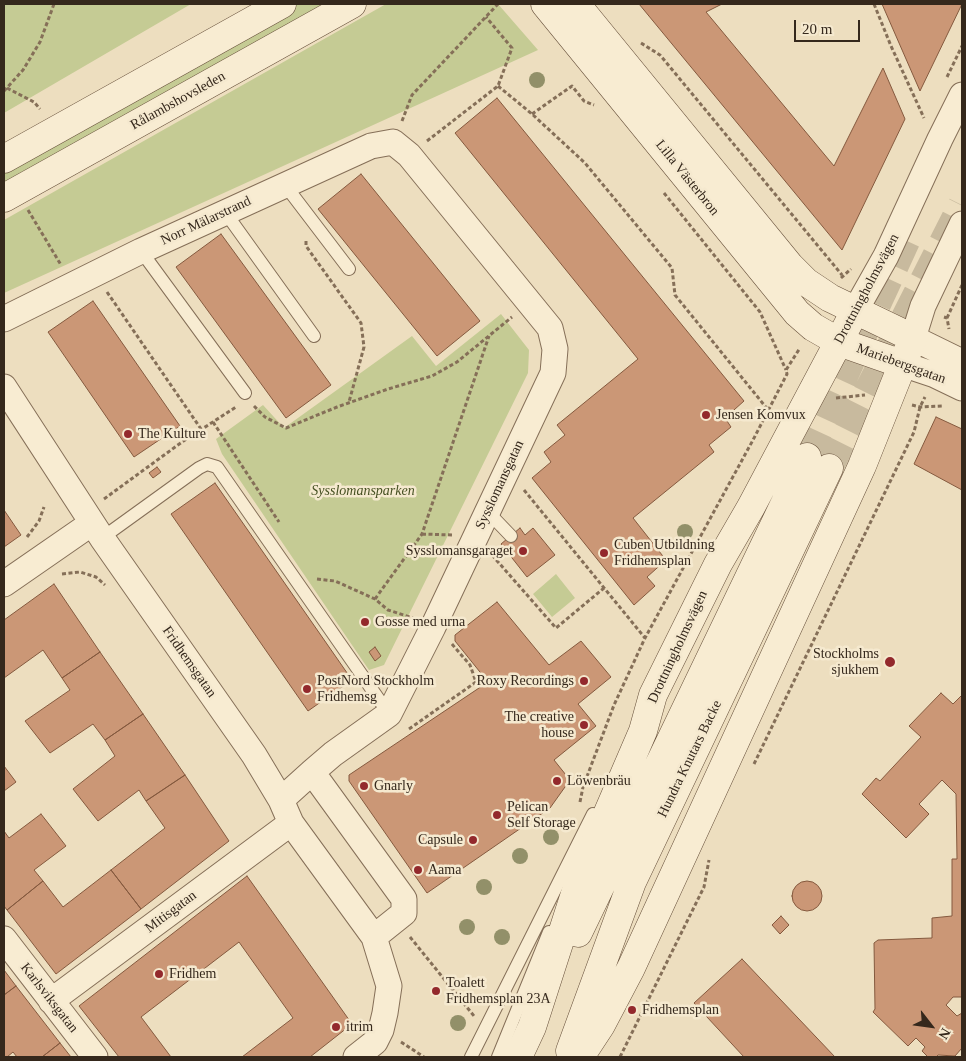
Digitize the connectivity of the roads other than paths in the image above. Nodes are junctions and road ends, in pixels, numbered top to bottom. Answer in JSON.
{"nodes":[{"id":1,"x":282,"y":4,"type":"edge"},
{"id":2,"x":352,"y":4,"type":"edge"},
{"id":3,"x":545,"y":4,"type":"edge"},
{"id":4,"x":576,"y":4,"type":"edge"},
{"id":5,"x":601,"y":53,"type":"junction"},
{"id":6,"x":962,"y":95,"type":"edge"},
{"id":7,"x":401,"y":149,"type":"joint"},
{"id":8,"x":4,"y":159,"type":"edge"},
{"id":9,"x":285,"y":185,"type":"junction"},
{"id":10,"x":10,"y":194,"type":"edge"},
{"id":11,"x":225,"y":212,"type":"junction"},
{"id":12,"x":962,"y":224,"type":"edge"},
{"id":13,"x":141,"y":251,"type":"junction"},
{"id":14,"x":348,"y":269,"type":"dead end"},
{"id":15,"x":856,"y":311,"type":"junction"},
{"id":16,"x":4,"y":319,"type":"edge"},
{"id":17,"x":314,"y":336,"type":"dead end"},
{"id":18,"x":913,"y":338,"type":"junction"},
{"id":19,"x":839,"y":342,"type":"junction"},
{"id":20,"x":962,"y":362,"type":"edge"},
{"id":21,"x":902,"y":364,"type":"junction"},
{"id":22,"x":4,"y":387,"type":"edge"},
{"id":23,"x":962,"y":388,"type":"edge"},
{"id":24,"x":246,"y":396,"type":"road end"},
{"id":25,"x":487,"y":511,"type":"junction"},
{"id":26,"x":93,"y":524,"type":"junction"},
{"id":27,"x":511,"y":536,"type":"dead end"},
{"id":28,"x":4,"y":584,"type":"edge"},
{"id":29,"x":653,"y":695,"type":"junction"},
{"id":30,"x":396,"y":724,"type":"junction"},
{"id":31,"x":312,"y":772,"type":"junction"},
{"id":32,"x":286,"y":812,"type":"junction"},
{"id":33,"x":569,"y":863,"type":"junction"},
{"id":34,"x":374,"y":937,"type":"junction"},
{"id":35,"x":4,"y":939,"type":"edge"},
{"id":36,"x":51,"y":1001,"type":"junction"},
{"id":37,"x":532,"y":1027,"type":"junction"},
{"id":38,"x":365,"y":1050,"type":"edge"},
{"id":39,"x":95,"y":1057,"type":"edge"},
{"id":40,"x":471,"y":1057,"type":"edge"},
{"id":41,"x":498,"y":1057,"type":"edge"},
{"id":42,"x":518,"y":1057,"type":"edge"},
{"id":43,"x":568,"y":1057,"type":"edge"},
{"id":44,"x":580,"y":1057,"type":"edge"}],
"edges":[{"from":1,"to":8,"type":"main road"},
{"from":2,"to":10,"type":"main road","name":"Rålambshovsleden"},
{"from":3,"to":5,"type":"main road","name":"Lilla Västerbron"},
{"from":4,"to":5,"type":"main road","name":"Lilla Västerbron"},
{"from":5,"to":15,"type":"main road","name":"Lilla Västerbron"},
{"from":5,"to":19,"type":"main road","name":"Lilla Västerbron"},
{"from":6,"to":15,"type":"street","name":"Drottningholmsvägen"},
{"from":7,"to":9,"type":"street","name":"Norr Mälarstrand"},
{"from":7,"to":25,"type":"street","name":"Sysslomansgatan"},
{"from":9,"to":11,"type":"street","name":"Norr Mälarstrand"},
{"from":9,"to":14,"type":"lane"},
{"from":11,"to":13,"type":"street","name":"Norr Mälarstrand"},
{"from":11,"to":17,"type":"lane"},
{"from":12,"to":18,"type":"street"},
{"from":13,"to":16,"type":"street","name":"Norr Mälarstrand"},
{"from":13,"to":24,"type":"lane"},
{"from":15,"to":18,"type":"main road","name":"Mariebergsgatan"},
{"from":15,"to":19,"type":"main road","name":"Drottningholmsvägen"},
{"from":18,"to":20,"type":"street","name":"Mariebergsgatan"},
{"from":18,"to":21,"type":"main road"},
{"from":19,"to":21,"type":"main road","name":"Mariebergsgatan"},
{"from":19,"to":29,"type":"main road","name":"Drottningholmsvägen"},
{"from":21,"to":23,"type":"street","name":"Mariebergsgatan"},
{"from":21,"to":44,"type":"main road"},
{"from":22,"to":26,"type":"street","name":"Fridhemsgatan"},
{"from":25,"to":27,"type":"lane"},
{"from":25,"to":30,"type":"street","name":"Sysslomansgatan"},
{"from":26,"to":28,"type":"street"},
{"from":26,"to":30,"type":"lane"},
{"from":26,"to":32,"type":"street","name":"Fridhemsgatan"},
{"from":29,"to":33,"type":"lane"},
{"from":29,"to":37,"type":"main road","name":"Drottningholmsvägen"},
{"from":30,"to":31,"type":"street","name":"Sysslomansgatan"},
{"from":31,"to":32,"type":"street","name":"Sysslomansgatan"},
{"from":31,"to":34,"type":"street"},
{"from":32,"to":34,"type":"street","name":"Fridhemsgatan"},
{"from":32,"to":36,"type":"street","name":"Mitisgatan"},
{"from":33,"to":40,"type":"lane"},
{"from":33,"to":41,"type":"lane"},
{"from":34,"to":38,"type":"street","name":"Fridhemsgatan"},
{"from":35,"to":36,"type":"street","name":"Karlsviksgatan"},
{"from":36,"to":39,"type":"street","name":"Karlsviksgatan"},
{"from":37,"to":42,"type":"main road","name":"Drottningholmsvägen"},
{"from":37,"to":43,"type":"main road","name":"Hundra Knutars Backe"}]}
